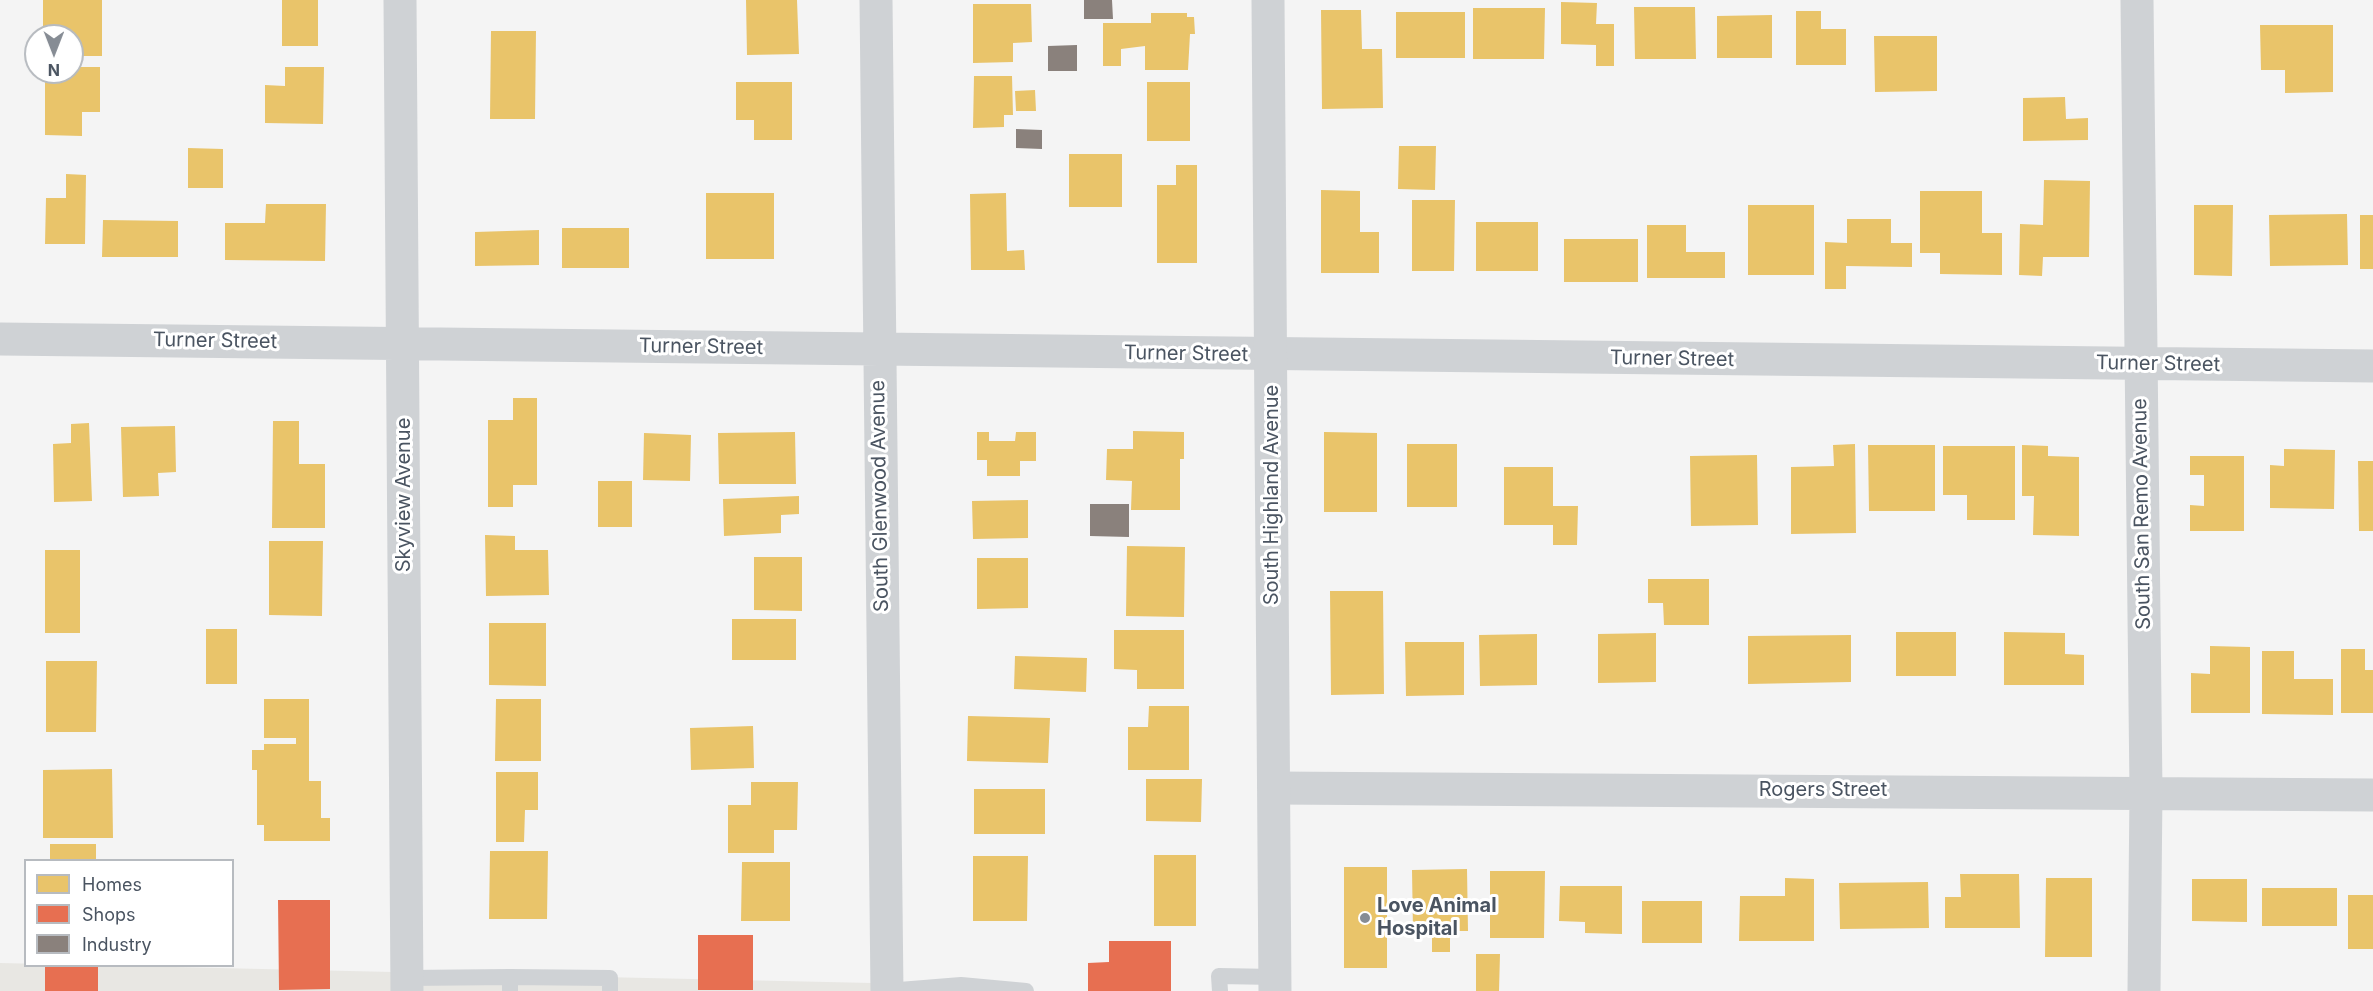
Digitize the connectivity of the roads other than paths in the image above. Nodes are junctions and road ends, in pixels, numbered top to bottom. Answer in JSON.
{"nodes":[{"id":1,"x":400,"y":0,"type":"edge"},
{"id":2,"x":876,"y":0,"type":"edge"},
{"id":3,"x":1268,"y":0,"type":"edge"},
{"id":4,"x":2137,"y":0,"type":"edge"},
{"id":5,"x":0,"y":339,"type":"edge"},
{"id":6,"x":403,"y":342,"type":"junction"},
{"id":7,"x":878,"y":351,"type":"junction"},
{"id":8,"x":1271,"y":355,"type":"junction"},
{"id":9,"x":2140,"y":364,"type":"junction"},
{"id":10,"x":2373,"y":366,"type":"edge"},
{"id":11,"x":1274,"y":788,"type":"junction"},
{"id":12,"x":2146,"y":791,"type":"junction"},
{"id":13,"x":2373,"y":795,"type":"edge"},
{"id":14,"x":407,"y":984,"type":"edge"},
{"id":15,"x":510,"y":984,"type":"edge"},
{"id":16,"x":1275,"y":984,"type":"edge"},
{"id":17,"x":610,"y":991,"type":"edge"},
{"id":18,"x":887,"y":991,"type":"edge"},
{"id":19,"x":1026,"y":991,"type":"edge"},
{"id":20,"x":1220,"y":991,"type":"edge"},
{"id":21,"x":2144,"y":991,"type":"edge"}],
"edges":[{"from":1,"to":6,"type":"street","name":"Skyview Avenue"},
{"from":2,"to":7,"type":"street","name":"South Glenwood Avenue"},
{"from":3,"to":8,"type":"street","name":"South Highland Avenue"},
{"from":4,"to":9,"type":"street","name":"South San Remo Avenue"},
{"from":5,"to":6,"type":"street","name":"Turner Street"},
{"from":6,"to":7,"type":"street","name":"Turner Street"},
{"from":6,"to":14,"type":"street","name":"Skyview Avenue"},
{"from":7,"to":8,"type":"street","name":"Turner Street"},
{"from":7,"to":18,"type":"street","name":"South Glenwood Avenue"},
{"from":8,"to":9,"type":"street","name":"Turner Street"},
{"from":8,"to":11,"type":"street","name":"South Highland Avenue"},
{"from":9,"to":10,"type":"street","name":"Turner Street"},
{"from":9,"to":12,"type":"street","name":"South San Remo Avenue"},
{"from":11,"to":12,"type":"street","name":"Rogers Street"},
{"from":11,"to":16,"type":"street","name":"South Highland Avenue"},
{"from":12,"to":13,"type":"street","name":"Rogers Street"},
{"from":12,"to":21,"type":"street","name":"South San Remo Avenue"},
{"from":14,"to":15,"type":"lane"},
{"from":15,"to":17,"type":"lane"},
{"from":16,"to":20,"type":"lane"},
{"from":18,"to":19,"type":"lane"}]}
